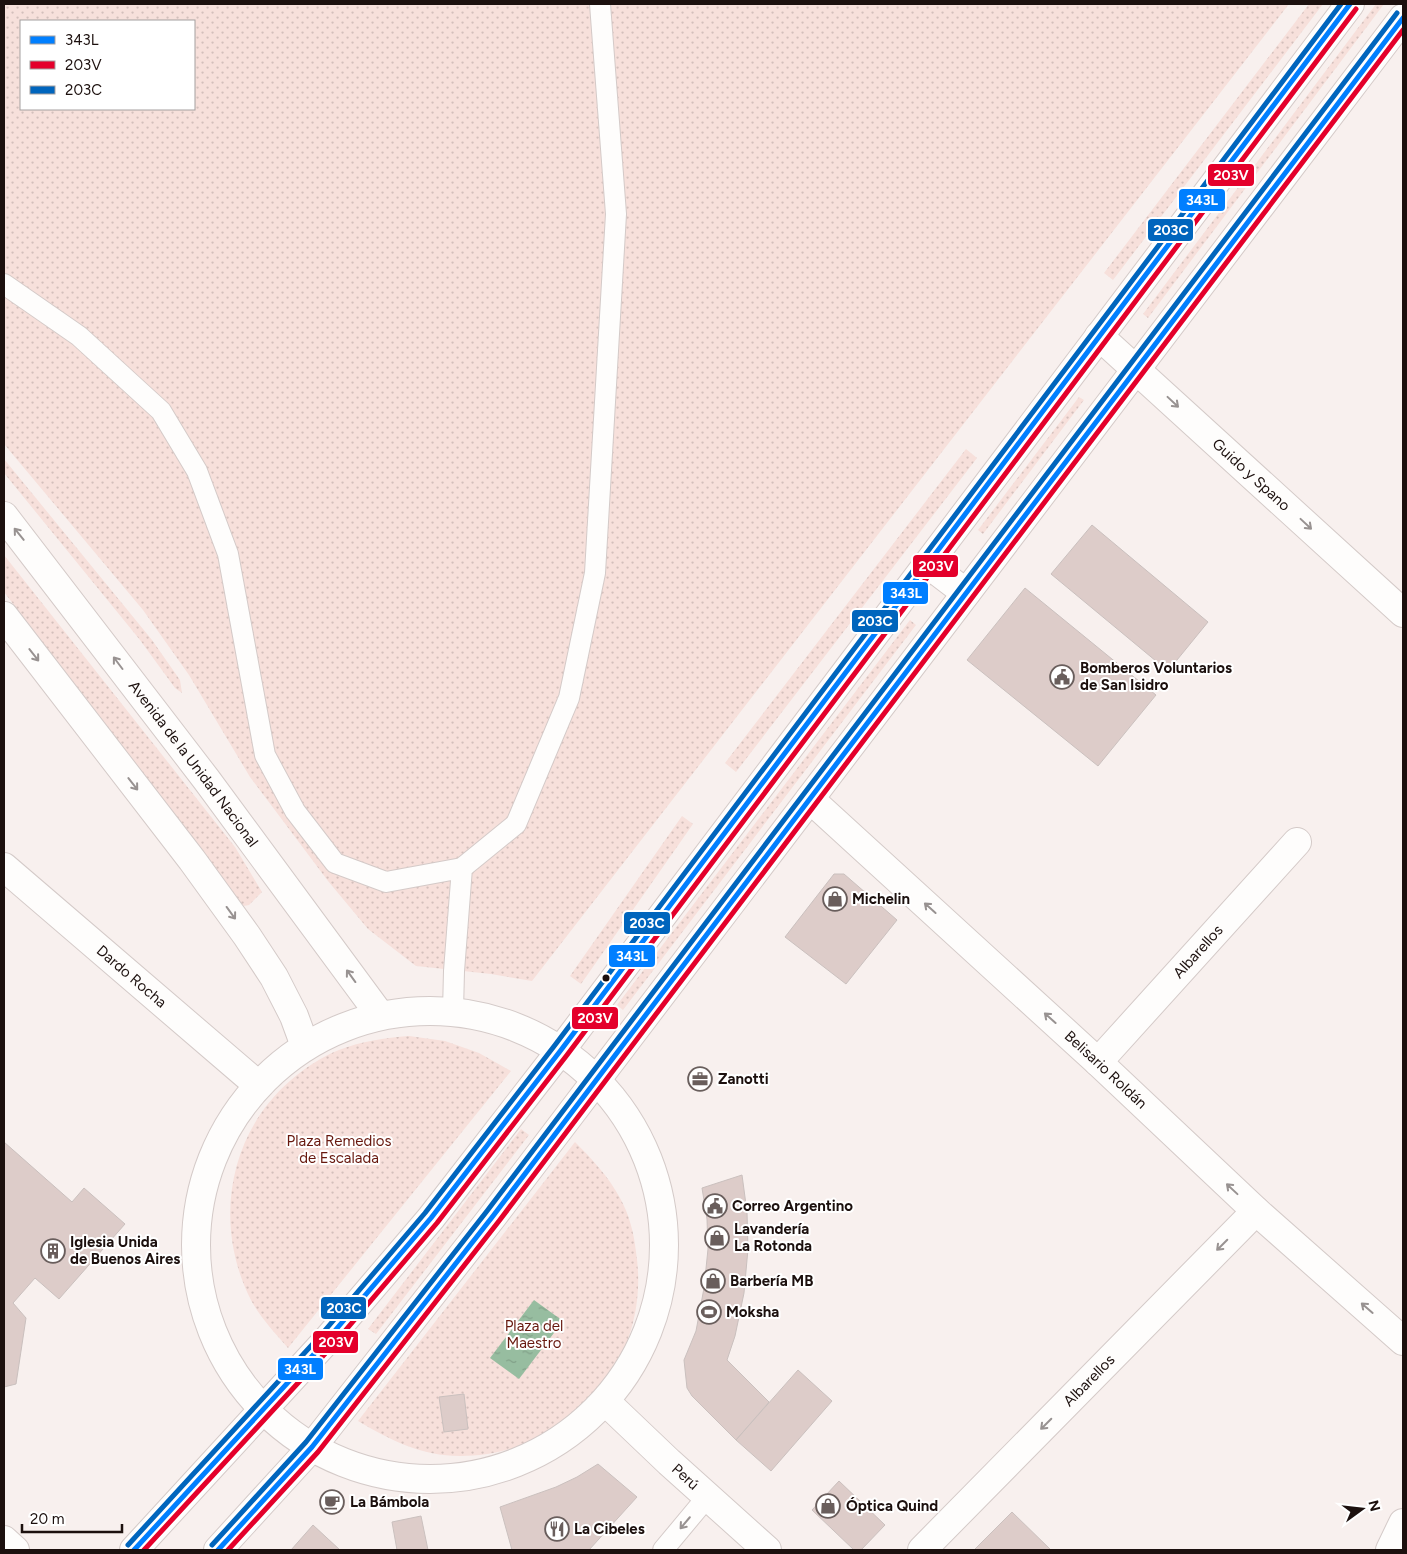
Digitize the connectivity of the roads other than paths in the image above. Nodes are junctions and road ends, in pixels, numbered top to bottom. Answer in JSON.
{"nodes":[{"id":1,"x":600,"y":4,"type":"edge"},
{"id":2,"x":1350,"y":4,"type":"edge"},
{"id":3,"x":1403,"y":18,"type":"edge"},
{"id":4,"x":4,"y":284,"type":"edge"},
{"id":5,"x":1099,"y":336,"type":"junction"},
{"id":6,"x":1137,"y":369,"type":"junction"},
{"id":7,"x":4,"y":516,"type":"edge"},
{"id":8,"x":928,"y":564,"type":"junction"},
{"id":9,"x":966,"y":594,"type":"junction"},
{"id":10,"x":1403,"y":613,"type":"edge"},
{"id":11,"x":4,"y":616,"type":"edge"},
{"id":12,"x":810,"y":799,"type":"junction"},
{"id":13,"x":1297,"y":842,"type":"dead end"},
{"id":14,"x":4,"y":867,"type":"edge"},
{"id":15,"x":462,"y":868,"type":"junction"},
{"id":16,"x":453,"y":1011,"type":"junction"},
{"id":17,"x":380,"y":1015,"type":"junction"},
{"id":18,"x":305,"y":1046,"type":"junction"},
{"id":19,"x":561,"y":1050,"type":"junction"},
{"id":20,"x":1098,"y":1062,"type":"junction"},
{"id":21,"x":597,"y":1080,"type":"junction"},
{"id":22,"x":258,"y":1085,"type":"junction"},
{"id":23,"x":1256,"y":1211,"type":"junction"},
{"id":24,"x":1403,"y":1340,"type":"edge"},
{"id":25,"x":606,"y":1402,"type":"junction"},
{"id":26,"x":264,"y":1411,"type":"junction"},
{"id":27,"x":312,"y":1447,"type":"junction"},
{"id":28,"x":708,"y":1496,"type":"junction"},
{"id":29,"x":1403,"y":1523,"type":"edge"},
{"id":30,"x":4,"y":1540,"type":"edge"},
{"id":31,"x":15,"y":1550,"type":"edge"},
{"id":32,"x":134,"y":1550,"type":"edge"},
{"id":33,"x":218,"y":1550,"type":"edge"},
{"id":34,"x":662,"y":1550,"type":"edge"},
{"id":35,"x":767,"y":1550,"type":"edge"},
{"id":36,"x":922,"y":1550,"type":"edge"},
{"id":37,"x":1390,"y":1550,"type":"edge"}],
"edges":[{"from":1,"to":15,"type":"lane"},
{"from":2,"to":5,"type":"main road"},
{"from":3,"to":6,"type":"main road"},
{"from":4,"to":15,"type":"lane"},
{"from":5,"to":6,"type":"main road","name":"Guido y Spano"},
{"from":5,"to":8,"type":"main road"},
{"from":6,"to":9,"type":"main road"},
{"from":6,"to":10,"type":"main road","name":"Guido y Spano","one_way":true},
{"from":17,"to":7,"type":"main road","name":"Avenida de la Unidad Nacional","one_way":true},
{"from":8,"to":9,"type":"main road"},
{"from":8,"to":19,"type":"main road"},
{"from":9,"to":12,"type":"main road"},
{"from":11,"to":18,"type":"main road","one_way":true},
{"from":20,"to":12,"type":"main road","name":"Belisario Roldán","one_way":true},
{"from":12,"to":21,"type":"main road"},
{"from":13,"to":20,"type":"main road","name":"Albarellos"},
{"from":14,"to":22,"type":"main road","name":"Dardo Rocha"},
{"from":15,"to":16,"type":"lane"},
{"from":16,"to":17,"type":"main road"},
{"from":16,"to":19,"type":"main road"},
{"from":17,"to":18,"type":"main road"},
{"from":18,"to":22,"type":"main road"},
{"from":19,"to":21,"type":"main road"},
{"from":19,"to":26,"type":"main road"},
{"from":23,"to":20,"type":"main road","name":"Belisario Roldán","one_way":true},
{"from":21,"to":25,"type":"main road"},
{"from":21,"to":27,"type":"main road"},
{"from":22,"to":26,"type":"main road"},
{"from":24,"to":23,"type":"main road","name":"Belisario Roldán","one_way":true},
{"from":23,"to":36,"type":"main road","name":"Albarellos","one_way":true},
{"from":25,"to":27,"type":"main road"},
{"from":25,"to":28,"type":"main road","name":"Perú"},
{"from":26,"to":27,"type":"main road"},
{"from":26,"to":32,"type":"main road"},
{"from":27,"to":33,"type":"main road"},
{"from":28,"to":34,"type":"lane","one_way":true},
{"from":28,"to":35,"type":"main road","name":"Perú"},
{"from":29,"to":37,"type":"main road"},
{"from":30,"to":31,"type":"main road"}]}
